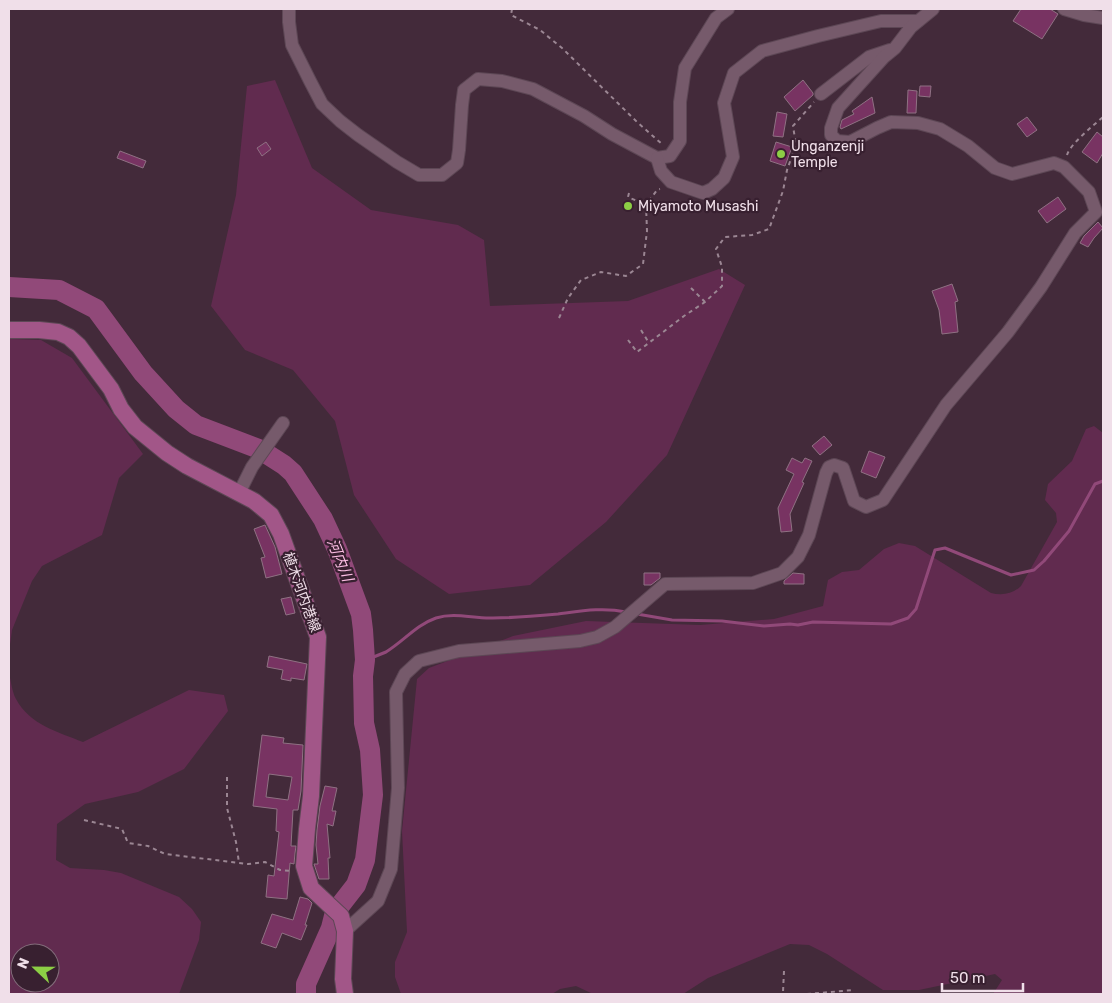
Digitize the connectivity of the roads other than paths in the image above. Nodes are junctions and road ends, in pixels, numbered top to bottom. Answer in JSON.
{"nodes":[{"id":1,"x":289,"y":9,"type":"edge"},
{"id":2,"x":728,"y":9,"type":"edge"},
{"id":3,"x":933,"y":9,"type":"edge"},
{"id":4,"x":1064,"y":9,"type":"edge"},
{"id":5,"x":1103,"y":18,"type":"edge"},
{"id":6,"x":918,"y":21,"type":"junction"},
{"id":7,"x":895,"y":48,"type":"junction"},
{"id":8,"x":821,"y":94,"type":"road end"},
{"id":9,"x":657,"y":158,"type":"junction"},
{"id":10,"x":9,"y":330,"type":"edge"},
{"id":11,"x":283,"y":423,"type":"dead end"},
{"id":12,"x":239,"y":493,"type":"junction"},
{"id":13,"x":343,"y":924,"type":"junction"},
{"id":14,"x":345,"y":994,"type":"edge"}],
"edges":[{"from":1,"to":9,"type":"street"},
{"from":2,"to":9,"type":"street"},
{"from":3,"to":6,"type":"street"},
{"from":4,"to":5,"type":"street"},
{"from":6,"to":7,"type":"street"},
{"from":6,"to":9,"type":"street"},
{"from":7,"to":8,"type":"street"},
{"from":7,"to":13,"type":"street"},
{"from":10,"to":12,"type":"main road","name":"植木河内港線"},
{"from":11,"to":12,"type":"street"},
{"from":12,"to":13,"type":"main road","name":"植木河内港線"},
{"from":13,"to":14,"type":"main road"}]}
